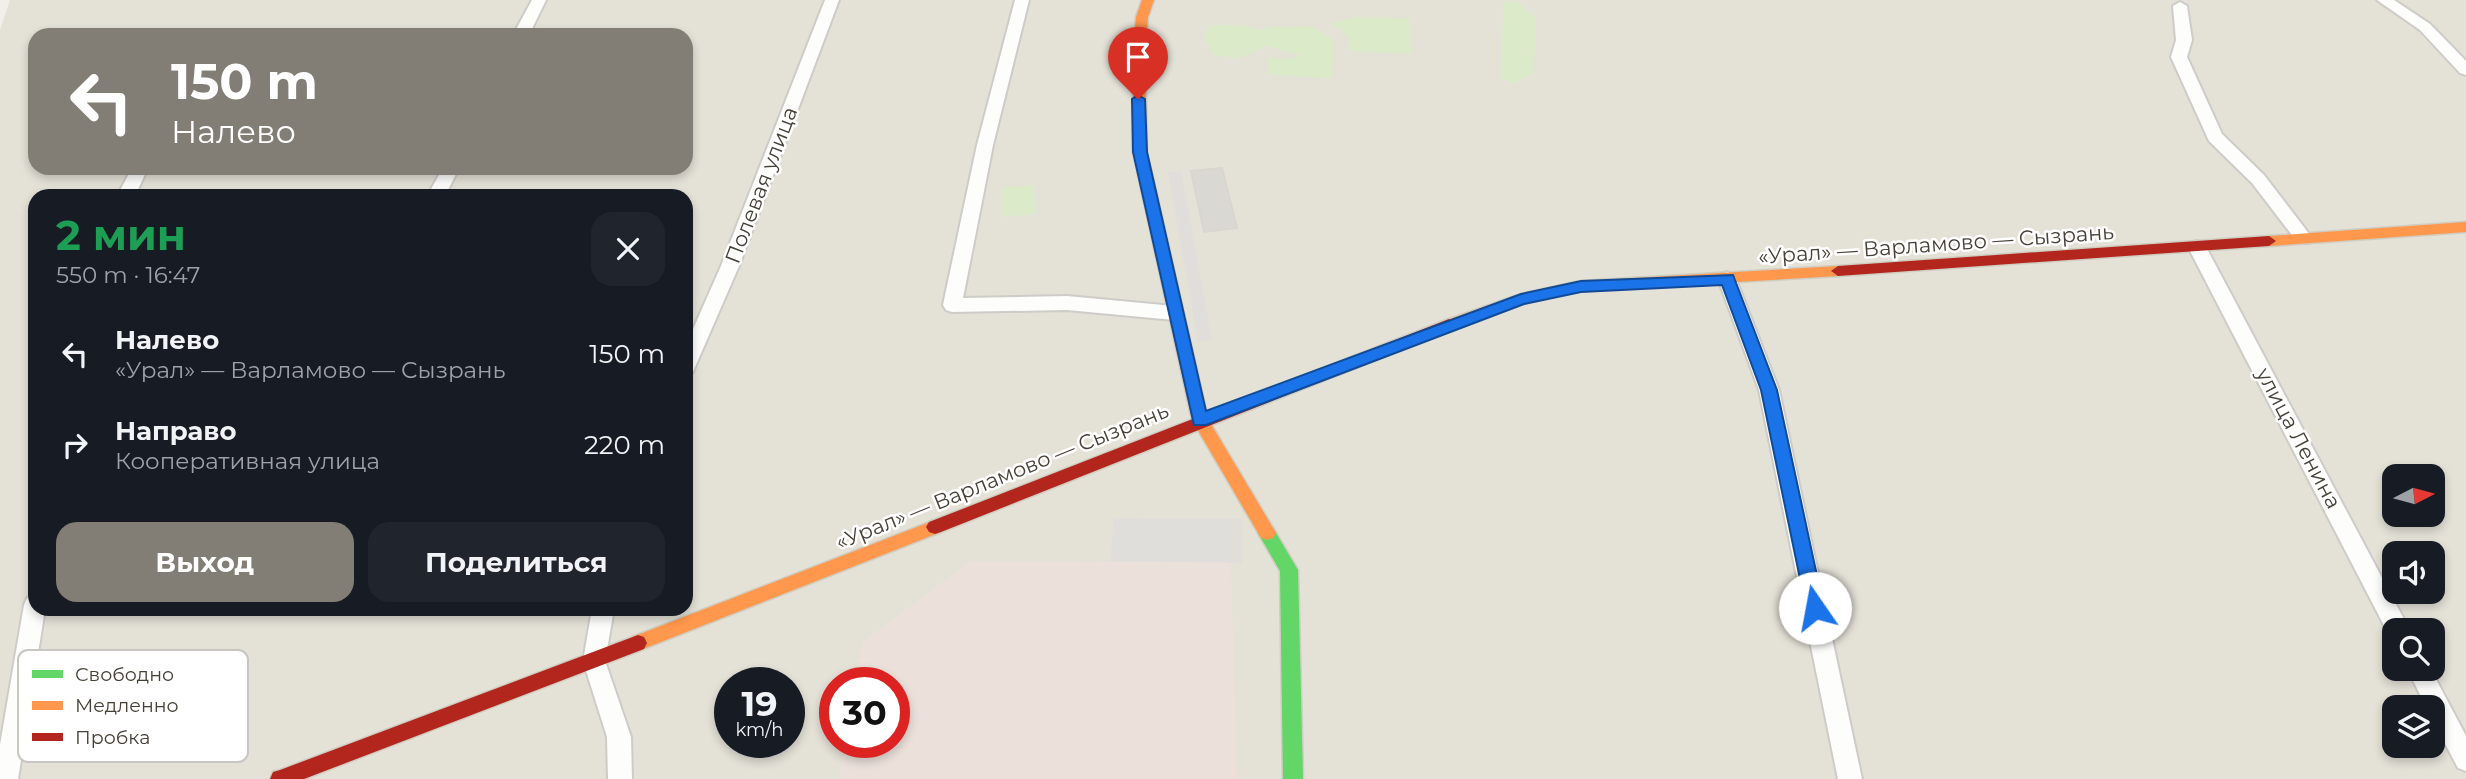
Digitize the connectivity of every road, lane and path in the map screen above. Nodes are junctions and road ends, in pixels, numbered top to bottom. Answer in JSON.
{"nodes":[{"id":1,"x":539,"y":0,"type":"edge"},
{"id":2,"x":832,"y":0,"type":"edge"},
{"id":3,"x":1021,"y":0,"type":"edge"},
{"id":4,"x":1147,"y":0,"type":"edge"},
{"id":5,"x":2384,"y":0,"type":"edge"},
{"id":6,"x":2180,"y":6,"type":"dead end"},
{"id":7,"x":525,"y":28,"type":"edge"},
{"id":8,"x":2466,"y":70,"type":"edge"},
{"id":9,"x":2466,"y":227,"type":"edge"},
{"id":10,"x":2304,"y":239,"type":"junction"},
{"id":11,"x":2197,"y":247,"type":"junction"},
{"id":12,"x":1727,"y":279,"type":"junction"},
{"id":13,"x":1174,"y":313,"type":"junction"},
{"id":14,"x":693,"y":352,"type":"edge"},
{"id":15,"x":1200,"y":420,"type":"junction"},
{"id":16,"x":33,"y":616,"type":"edge"},
{"id":17,"x":602,"y":616,"type":"edge"},
{"id":18,"x":2392,"y":618,"type":"edge"},
{"id":19,"x":28,"y":650,"type":"edge"},
{"id":20,"x":594,"y":661,"type":"junction"},
{"id":21,"x":2425,"y":681,"type":"edge"},
{"id":22,"x":18,"y":707,"type":"edge"},
{"id":23,"x":2466,"y":760,"type":"edge"},
{"id":24,"x":6,"y":779,"type":"edge"},
{"id":25,"x":280,"y":779,"type":"edge"},
{"id":26,"x":620,"y":779,"type":"edge"},
{"id":27,"x":1293,"y":779,"type":"edge"},
{"id":28,"x":1850,"y":779,"type":"edge"}],
"edges":[{"from":1,"to":7,"type":"street"},
{"from":2,"to":14,"type":"street","name":"Полевая улица"},
{"from":3,"to":13,"type":"street"},
{"from":4,"to":13,"type":"main road"},
{"from":5,"to":8,"type":"street"},
{"from":6,"to":10,"type":"street"},
{"from":9,"to":10,"type":"main road","name":"«Урал» — Варламово — Сызрань"},
{"from":10,"to":11,"type":"main road","name":"«Урал» — Варламово — Сызрань"},
{"from":11,"to":12,"type":"main road","name":"«Урал» — Варламово — Сызрань"},
{"from":11,"to":18,"type":"street","name":"улица Ленина"},
{"from":12,"to":15,"type":"main road","name":"«Урал» — Варламово — Сызрань"},
{"from":12,"to":28,"type":"street"},
{"from":13,"to":15,"type":"main road"},
{"from":15,"to":20,"type":"main road","name":"«Урал» — Варламово — Сызрань"},
{"from":15,"to":27,"type":"main road"},
{"from":16,"to":19,"type":"street"},
{"from":17,"to":20,"type":"street"},
{"from":20,"to":25,"type":"main road","name":"«Урал» — Варламово — Сызрань"},
{"from":20,"to":26,"type":"street"},
{"from":21,"to":23,"type":"street"},
{"from":22,"to":24,"type":"street"}]}
